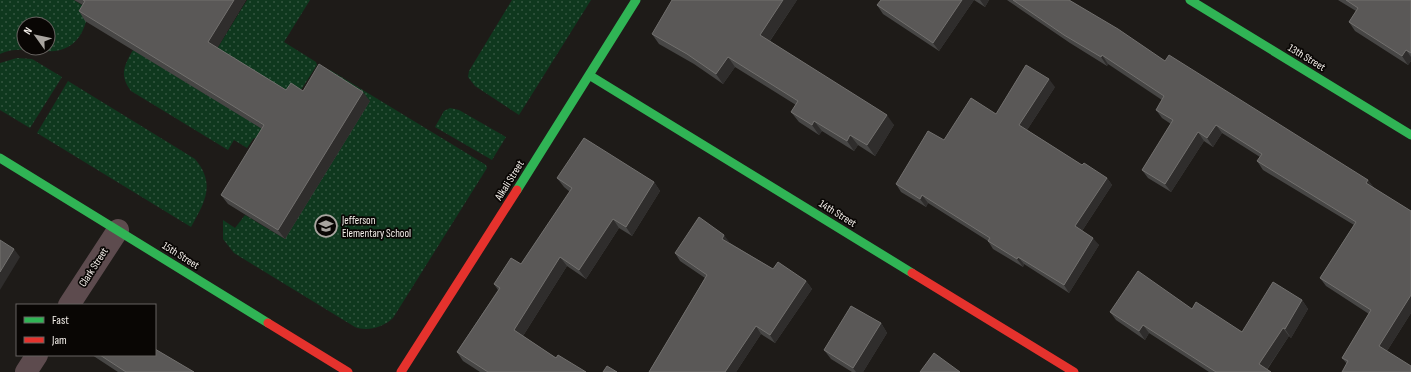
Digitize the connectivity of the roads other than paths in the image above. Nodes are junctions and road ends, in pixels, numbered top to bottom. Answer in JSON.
{"nodes":[{"id":1,"x":636,"y":0,"type":"edge"},
{"id":2,"x":1190,"y":0,"type":"edge"},
{"id":3,"x":589,"y":75,"type":"junction"},
{"id":4,"x":1411,"y":135,"type":"edge"},
{"id":5,"x":0,"y":158,"type":"edge"},
{"id":6,"x":118,"y":230,"type":"junction"},
{"id":7,"x":70,"y":304,"type":"edge"},
{"id":8,"x":36,"y":356,"type":"edge"},
{"id":9,"x":26,"y":372,"type":"edge"},
{"id":10,"x":348,"y":372,"type":"edge"},
{"id":11,"x":401,"y":372,"type":"edge"},
{"id":12,"x":1074,"y":372,"type":"edge"}],
"edges":[{"from":1,"to":3,"type":"street","name":"Alkali Street"},
{"from":2,"to":4,"type":"street","name":"13th Street"},
{"from":3,"to":11,"type":"street","name":"Alkali Street"},
{"from":3,"to":12,"type":"street","name":"14th Street"},
{"from":5,"to":6,"type":"street","name":"15th Street"},
{"from":6,"to":7,"type":"street","name":"Clark Street"},
{"from":6,"to":10,"type":"street","name":"15th Street"},
{"from":8,"to":9,"type":"street"}]}
